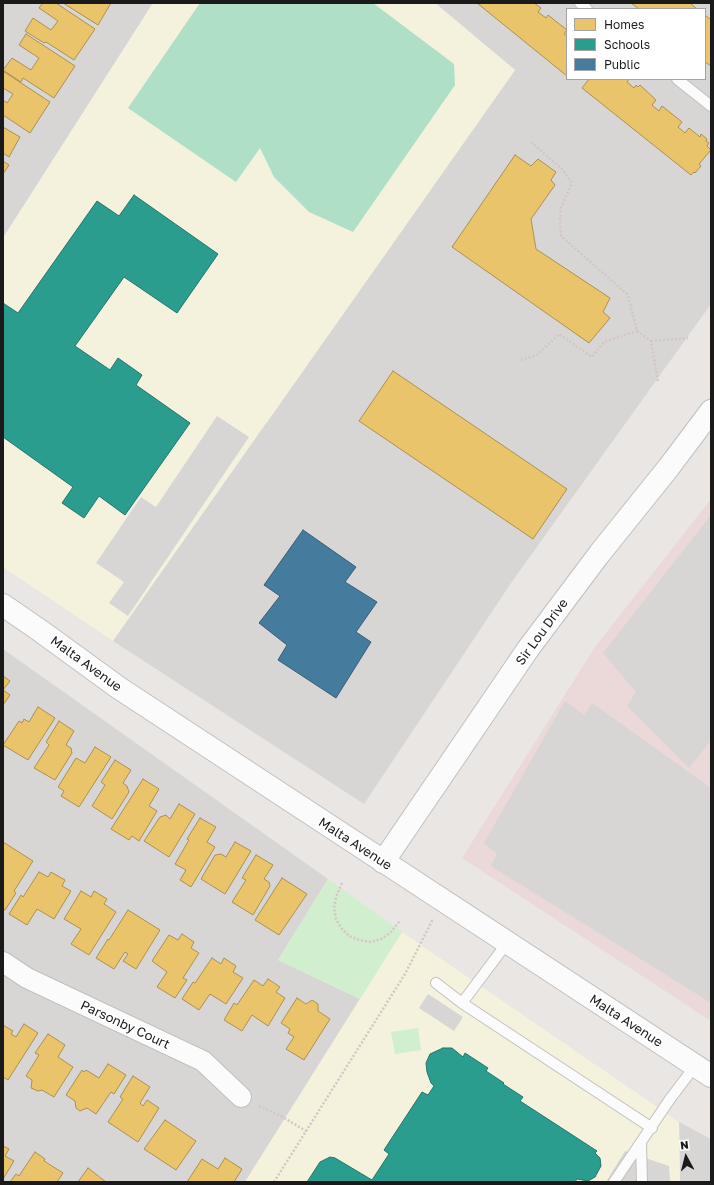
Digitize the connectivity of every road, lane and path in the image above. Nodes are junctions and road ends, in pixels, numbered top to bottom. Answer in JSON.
{"nodes":[{"id":1,"x":678,"y":80,"type":"edge"},
{"id":2,"x":711,"y":106,"type":"edge"},
{"id":3,"x":531,"y":142,"type":"dead end"},
{"id":4,"x":638,"y":331,"type":"junction"},
{"id":5,"x":688,"y":338,"type":"dead end"},
{"id":6,"x":651,"y":341,"type":"junction"},
{"id":7,"x":522,"y":360,"type":"dead end"},
{"id":8,"x":658,"y":382,"type":"dead end"},
{"id":9,"x":711,"y":411,"type":"edge"},
{"id":10,"x":3,"y":605,"type":"edge"},
{"id":11,"x":383,"y":862,"type":"junction"},
{"id":12,"x":342,"y":883,"type":"dead end"},
{"id":13,"x":442,"y":900,"type":"junction"},
{"id":14,"x":400,"y":921,"type":"dead end"},
{"id":15,"x":506,"y":943,"type":"junction"},
{"id":16,"x":3,"y":962,"type":"edge"},
{"id":17,"x":436,"y":983,"type":"dead end"},
{"id":18,"x":462,"y":1003,"type":"junction"},
{"id":19,"x":703,"y":1071,"type":"edge"},
{"id":20,"x":241,"y":1097,"type":"joint"},
{"id":21,"x":652,"y":1128,"type":"junction"},
{"id":22,"x":306,"y":1131,"type":"junction"},
{"id":23,"x":641,"y":1144,"type":"junction"},
{"id":24,"x":274,"y":1182,"type":"edge"},
{"id":25,"x":614,"y":1182,"type":"edge"},
{"id":26,"x":642,"y":1182,"type":"edge"}],
"edges":[{"from":1,"to":2,"type":"lane"},
{"from":3,"to":4,"type":"path"},
{"from":4,"to":6,"type":"path"},
{"from":4,"to":7,"type":"path"},
{"from":5,"to":6,"type":"path"},
{"from":6,"to":8,"type":"path"},
{"from":9,"to":11,"type":"street","name":"Sir Lou Drive"},
{"from":10,"to":11,"type":"street","name":"Malta Avenue"},
{"from":11,"to":13,"type":"street","name":"Malta Avenue"},
{"from":12,"to":14,"type":"path"},
{"from":13,"to":15,"type":"street","name":"Malta Avenue"},
{"from":13,"to":22,"type":"path"},
{"from":15,"to":18,"type":"lane"},
{"from":15,"to":19,"type":"street","name":"Malta Avenue"},
{"from":16,"to":20,"type":"street","name":"Parsonby Court"},
{"from":17,"to":18,"type":"lane"},
{"from":18,"to":21,"type":"lane"},
{"from":19,"to":21,"type":"lane"},
{"from":20,"to":22,"type":"path"},
{"from":21,"to":23,"type":"lane"},
{"from":22,"to":24,"type":"path"},
{"from":23,"to":25,"type":"lane"},
{"from":23,"to":26,"type":"lane"}]}
